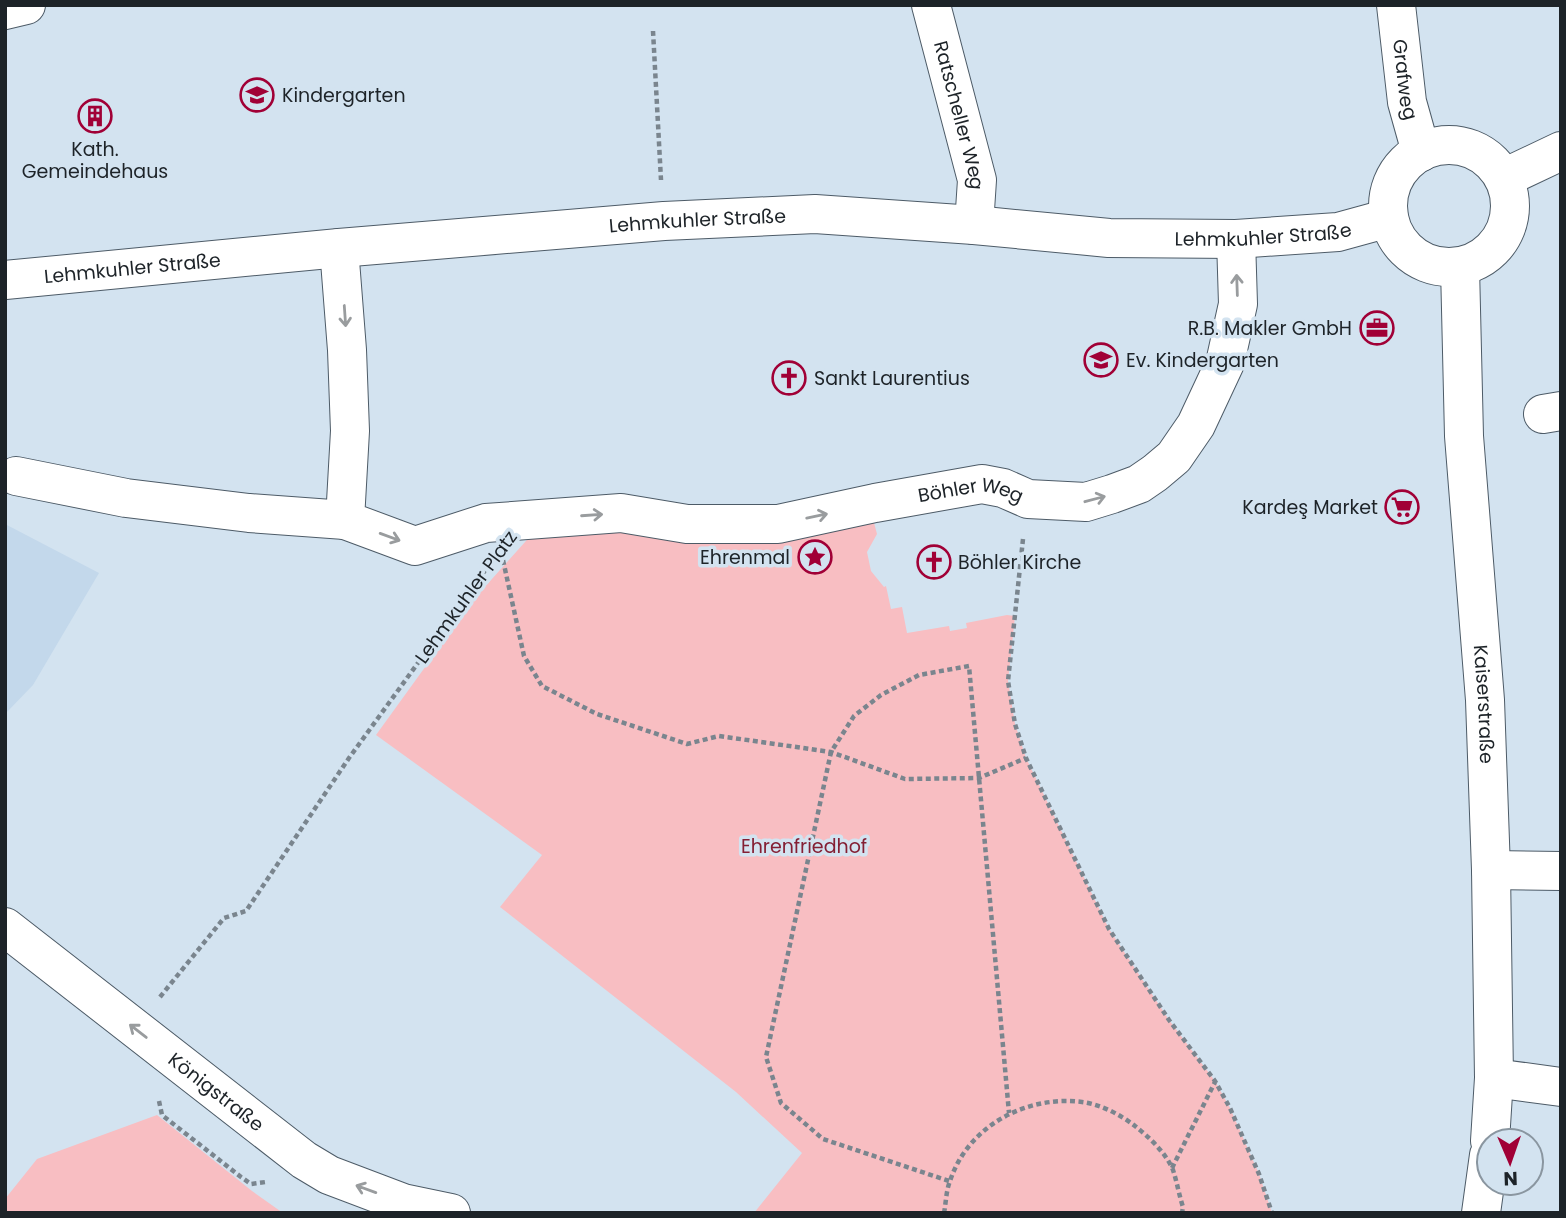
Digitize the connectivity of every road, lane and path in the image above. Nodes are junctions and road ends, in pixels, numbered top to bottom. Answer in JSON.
{"nodes":[{"id":1,"x":26,"y":5,"type":"edge"},
{"id":2,"x":931,"y":5,"type":"edge"},
{"id":3,"x":1396,"y":5,"type":"edge"},
{"id":4,"x":5,"y":10,"type":"edge"},
{"id":5,"x":653,"y":31,"type":"dead end"},
{"id":6,"x":1561,"y":151,"type":"edge"},
{"id":7,"x":1421,"y":152,"type":"junction"},
{"id":8,"x":1504,"y":178,"type":"junction"},
{"id":9,"x":1389,"y":218,"type":"junction"},
{"id":10,"x":664,"y":221,"type":"junction"},
{"id":11,"x":974,"y":225,"type":"junction"},
{"id":12,"x":1236,"y":239,"type":"junction"},
{"id":13,"x":339,"y":248,"type":"junction"},
{"id":14,"x":1460,"y":267,"type":"junction"},
{"id":15,"x":5,"y":280,"type":"edge"},
{"id":16,"x":16,"y":476,"type":"dead end"},
{"id":17,"x":1028,"y":499,"type":"junction"},
{"id":18,"x":345,"y":520,"type":"junction"},
{"id":19,"x":503,"y":530,"type":"junction"},
{"id":20,"x":831,"y":752,"type":"junction"},
{"id":21,"x":1026,"y":758,"type":"junction"},
{"id":22,"x":979,"y":778,"type":"junction"},
{"id":23,"x":1491,"y":870,"type":"junction"},
{"id":24,"x":1561,"y":871,"type":"edge"},
{"id":25,"x":5,"y":928,"type":"edge"},
{"id":26,"x":135,"y":1029,"type":"junction"},
{"id":27,"x":1494,"y":1078,"type":"junction"},
{"id":28,"x":1215,"y":1081,"type":"junction"},
{"id":29,"x":1561,"y":1087,"type":"edge"},
{"id":30,"x":1009,"y":1113,"type":"junction"},
{"id":31,"x":1491,"y":1127,"type":"edge"},
{"id":32,"x":1172,"y":1169,"type":"junction"},
{"id":33,"x":950,"y":1181,"type":"junction"},
{"id":34,"x":451,"y":1213,"type":"edge"},
{"id":35,"x":944,"y":1213,"type":"edge"},
{"id":36,"x":1182,"y":1213,"type":"edge"},
{"id":37,"x":1272,"y":1213,"type":"edge"}],
"edges":[{"from":1,"to":4,"type":"street"},
{"from":2,"to":11,"type":"street","name":"Ratscheller Weg"},
{"from":3,"to":7,"type":"street","name":"Grafweg"},
{"from":5,"to":10,"type":"path"},
{"from":6,"to":8,"type":"street"},
{"from":7,"to":8,"type":"street"},
{"from":7,"to":9,"type":"street"},
{"from":8,"to":14,"type":"street"},
{"from":9,"to":12,"type":"street","name":"Lehmkuhler Straße"},
{"from":9,"to":14,"type":"street"},
{"from":10,"to":11,"type":"street","name":"Lehmkuhler Straße"},
{"from":10,"to":13,"type":"street","name":"Lehmkuhler Straße"},
{"from":11,"to":12,"type":"street","name":"Lehmkuhler Straße"},
{"from":17,"to":12,"type":"street","name":"Böhler Weg","one_way":true},
{"from":13,"to":15,"type":"street","name":"Lehmkuhler Straße"},
{"from":13,"to":18,"type":"street","one_way":true},
{"from":14,"to":23,"type":"street","name":"Kaiserstraße"},
{"from":16,"to":18,"type":"street","name":"Lehmkuhler Platz"},
{"from":19,"to":17,"type":"street","name":"Böhler Weg","one_way":true},
{"from":17,"to":21,"type":"path"},
{"from":18,"to":19,"type":"street","name":"Lehmkuhler Platz","one_way":true},
{"from":19,"to":20,"type":"path"},
{"from":19,"to":26,"type":"path","name":"Lehmkuhler Platz"},
{"from":20,"to":22,"type":"path"},
{"from":20,"to":22,"type":"path"},
{"from":20,"to":33,"type":"path"},
{"from":21,"to":22,"type":"path"},
{"from":21,"to":28,"type":"path"},
{"from":22,"to":30,"type":"path"},
{"from":23,"to":24,"type":"street"},
{"from":23,"to":27,"type":"street","name":"Kaiserstraße"},
{"from":25,"to":26,"type":"street","name":"Königstraße"},
{"from":34,"to":26,"type":"street","name":"Königstraße","one_way":true},
{"from":27,"to":29,"type":"street"},
{"from":27,"to":31,"type":"street","name":"Kaiserstraße"},
{"from":28,"to":32,"type":"path"},
{"from":28,"to":37,"type":"path"},
{"from":30,"to":32,"type":"path"},
{"from":30,"to":33,"type":"path"},
{"from":32,"to":36,"type":"path"},
{"from":33,"to":35,"type":"path"}]}
